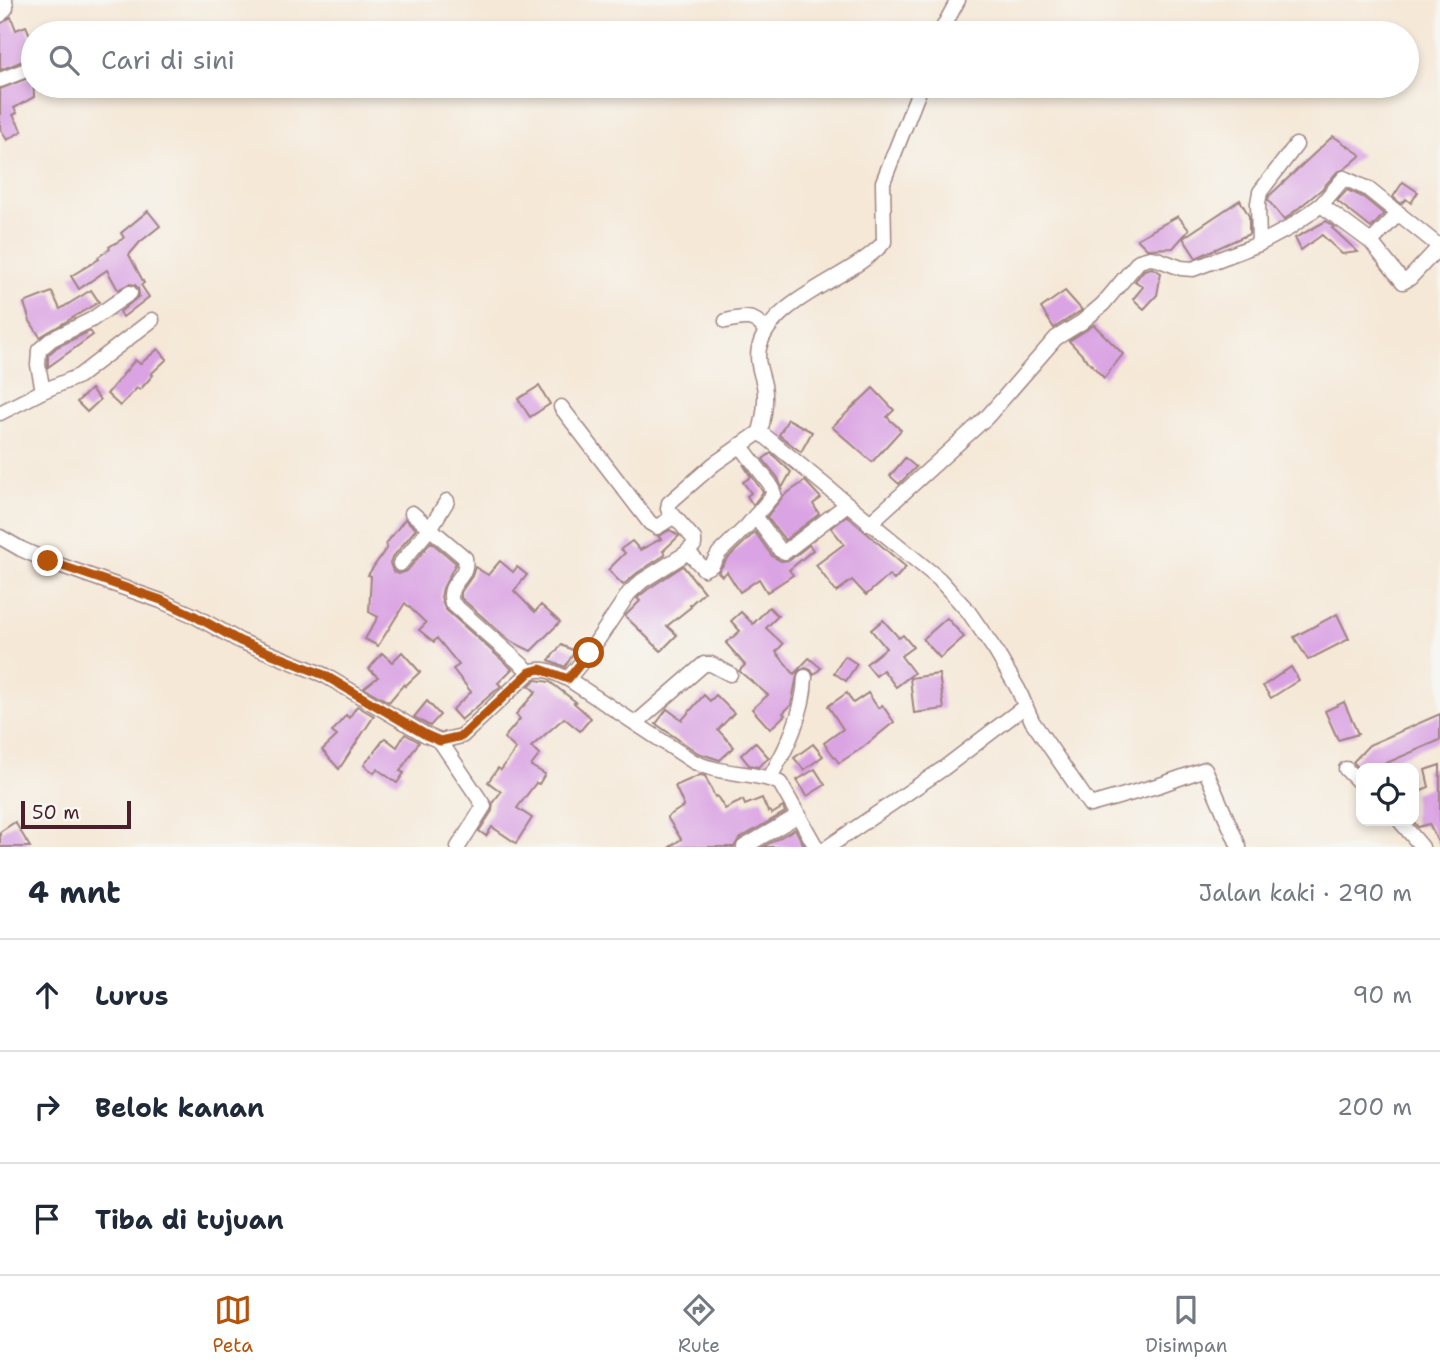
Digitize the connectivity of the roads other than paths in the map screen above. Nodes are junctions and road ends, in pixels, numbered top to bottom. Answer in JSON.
{"nodes":[{"id":1,"x":5,"y":0,"type":"edge"},
{"id":2,"x":958,"y":0,"type":"edge"},
{"id":3,"x":0,"y":15,"type":"edge"},
{"id":4,"x":947,"y":21,"type":"edge"},
{"id":5,"x":21,"y":73,"type":"edge"},
{"id":6,"x":0,"y":80,"type":"edge"},
{"id":7,"x":916,"y":98,"type":"edge"},
{"id":8,"x":1296,"y":145,"type":"dead end"},
{"id":9,"x":1321,"y":205,"type":"junction"},
{"id":10,"x":1399,"y":213,"type":"junction"},
{"id":11,"x":1371,"y":242,"type":"junction"},
{"id":12,"x":1259,"y":244,"type":"junction"},
{"id":13,"x":1440,"y":246,"type":"edge"},
{"id":14,"x":130,"y":293,"type":"dead end"},
{"id":15,"x":152,"y":320,"type":"dead end"},
{"id":16,"x":726,"y":321,"type":"dead end"},
{"id":17,"x":765,"y":331,"type":"junction"},
{"id":18,"x":43,"y":391,"type":"junction"},
{"id":19,"x":561,"y":407,"type":"dead end"},
{"id":20,"x":0,"y":413,"type":"edge"},
{"id":21,"x":760,"y":432,"type":"junction"},
{"id":22,"x":740,"y":444,"type":"junction"},
{"id":23,"x":447,"y":500,"type":"dead end"},
{"id":24,"x":846,"y":505,"type":"junction"},
{"id":25,"x":412,"y":513,"type":"dead end"},
{"id":26,"x":755,"y":516,"type":"junction"},
{"id":27,"x":673,"y":517,"type":"junction"},
{"id":28,"x":869,"y":524,"type":"junction"},
{"id":29,"x":431,"y":527,"type":"junction"},
{"id":30,"x":0,"y":537,"type":"edge"},
{"id":31,"x":688,"y":552,"type":"junction"},
{"id":32,"x":400,"y":564,"type":"dead end"},
{"id":33,"x":530,"y":672,"type":"junction"},
{"id":34,"x":730,"y":674,"type":"dead end"},
{"id":35,"x":804,"y":677,"type":"dead end"},
{"id":36,"x":568,"y":679,"type":"junction"},
{"id":37,"x":1024,"y":706,"type":"junction"},
{"id":38,"x":636,"y":723,"type":"junction"},
{"id":39,"x":440,"y":741,"type":"junction"},
{"id":40,"x":1346,"y":769,"type":"dead end"},
{"id":41,"x":769,"y":779,"type":"junction"},
{"id":42,"x":1356,"y":779,"type":"edge"},
{"id":43,"x":799,"y":815,"type":"junction"},
{"id":44,"x":1404,"y":826,"type":"edge"},
{"id":45,"x":458,"y":847,"type":"edge"},
{"id":46,"x":744,"y":847,"type":"edge"},
{"id":47,"x":816,"y":847,"type":"edge"},
{"id":48,"x":828,"y":847,"type":"edge"},
{"id":49,"x":1239,"y":847,"type":"edge"},
{"id":50,"x":1422,"y":847,"type":"edge"}],
"edges":[{"from":1,"to":3,"type":"street"},
{"from":2,"to":4,"type":"street"},
{"from":5,"to":6,"type":"street"},
{"from":7,"to":17,"type":"street"},
{"from":8,"to":12,"type":"street"},
{"from":9,"to":10,"type":"street"},
{"from":9,"to":11,"type":"street"},
{"from":9,"to":12,"type":"street"},
{"from":10,"to":11,"type":"street"},
{"from":10,"to":13,"type":"street"},
{"from":11,"to":13,"type":"street"},
{"from":12,"to":28,"type":"street"},
{"from":14,"to":18,"type":"street"},
{"from":15,"to":18,"type":"street"},
{"from":16,"to":17,"type":"street"},
{"from":17,"to":21,"type":"street"},
{"from":18,"to":20,"type":"street"},
{"from":19,"to":27,"type":"street"},
{"from":21,"to":22,"type":"street"},
{"from":21,"to":24,"type":"street"},
{"from":22,"to":26,"type":"street"},
{"from":22,"to":27,"type":"street"},
{"from":23,"to":29,"type":"street"},
{"from":24,"to":26,"type":"street"},
{"from":24,"to":28,"type":"street"},
{"from":25,"to":29,"type":"street"},
{"from":26,"to":31,"type":"street"},
{"from":27,"to":31,"type":"street"},
{"from":28,"to":37,"type":"street"},
{"from":29,"to":32,"type":"street"},
{"from":29,"to":33,"type":"street"},
{"from":30,"to":39,"type":"street"},
{"from":31,"to":36,"type":"street"},
{"from":33,"to":36,"type":"street"},
{"from":33,"to":39,"type":"street"},
{"from":34,"to":38,"type":"street"},
{"from":35,"to":41,"type":"street"},
{"from":36,"to":38,"type":"street"},
{"from":37,"to":48,"type":"street"},
{"from":37,"to":49,"type":"street"},
{"from":38,"to":41,"type":"street"},
{"from":39,"to":45,"type":"street"},
{"from":40,"to":42,"type":"street"},
{"from":41,"to":43,"type":"street"},
{"from":43,"to":46,"type":"street"},
{"from":43,"to":47,"type":"street"},
{"from":44,"to":50,"type":"street"}]}
